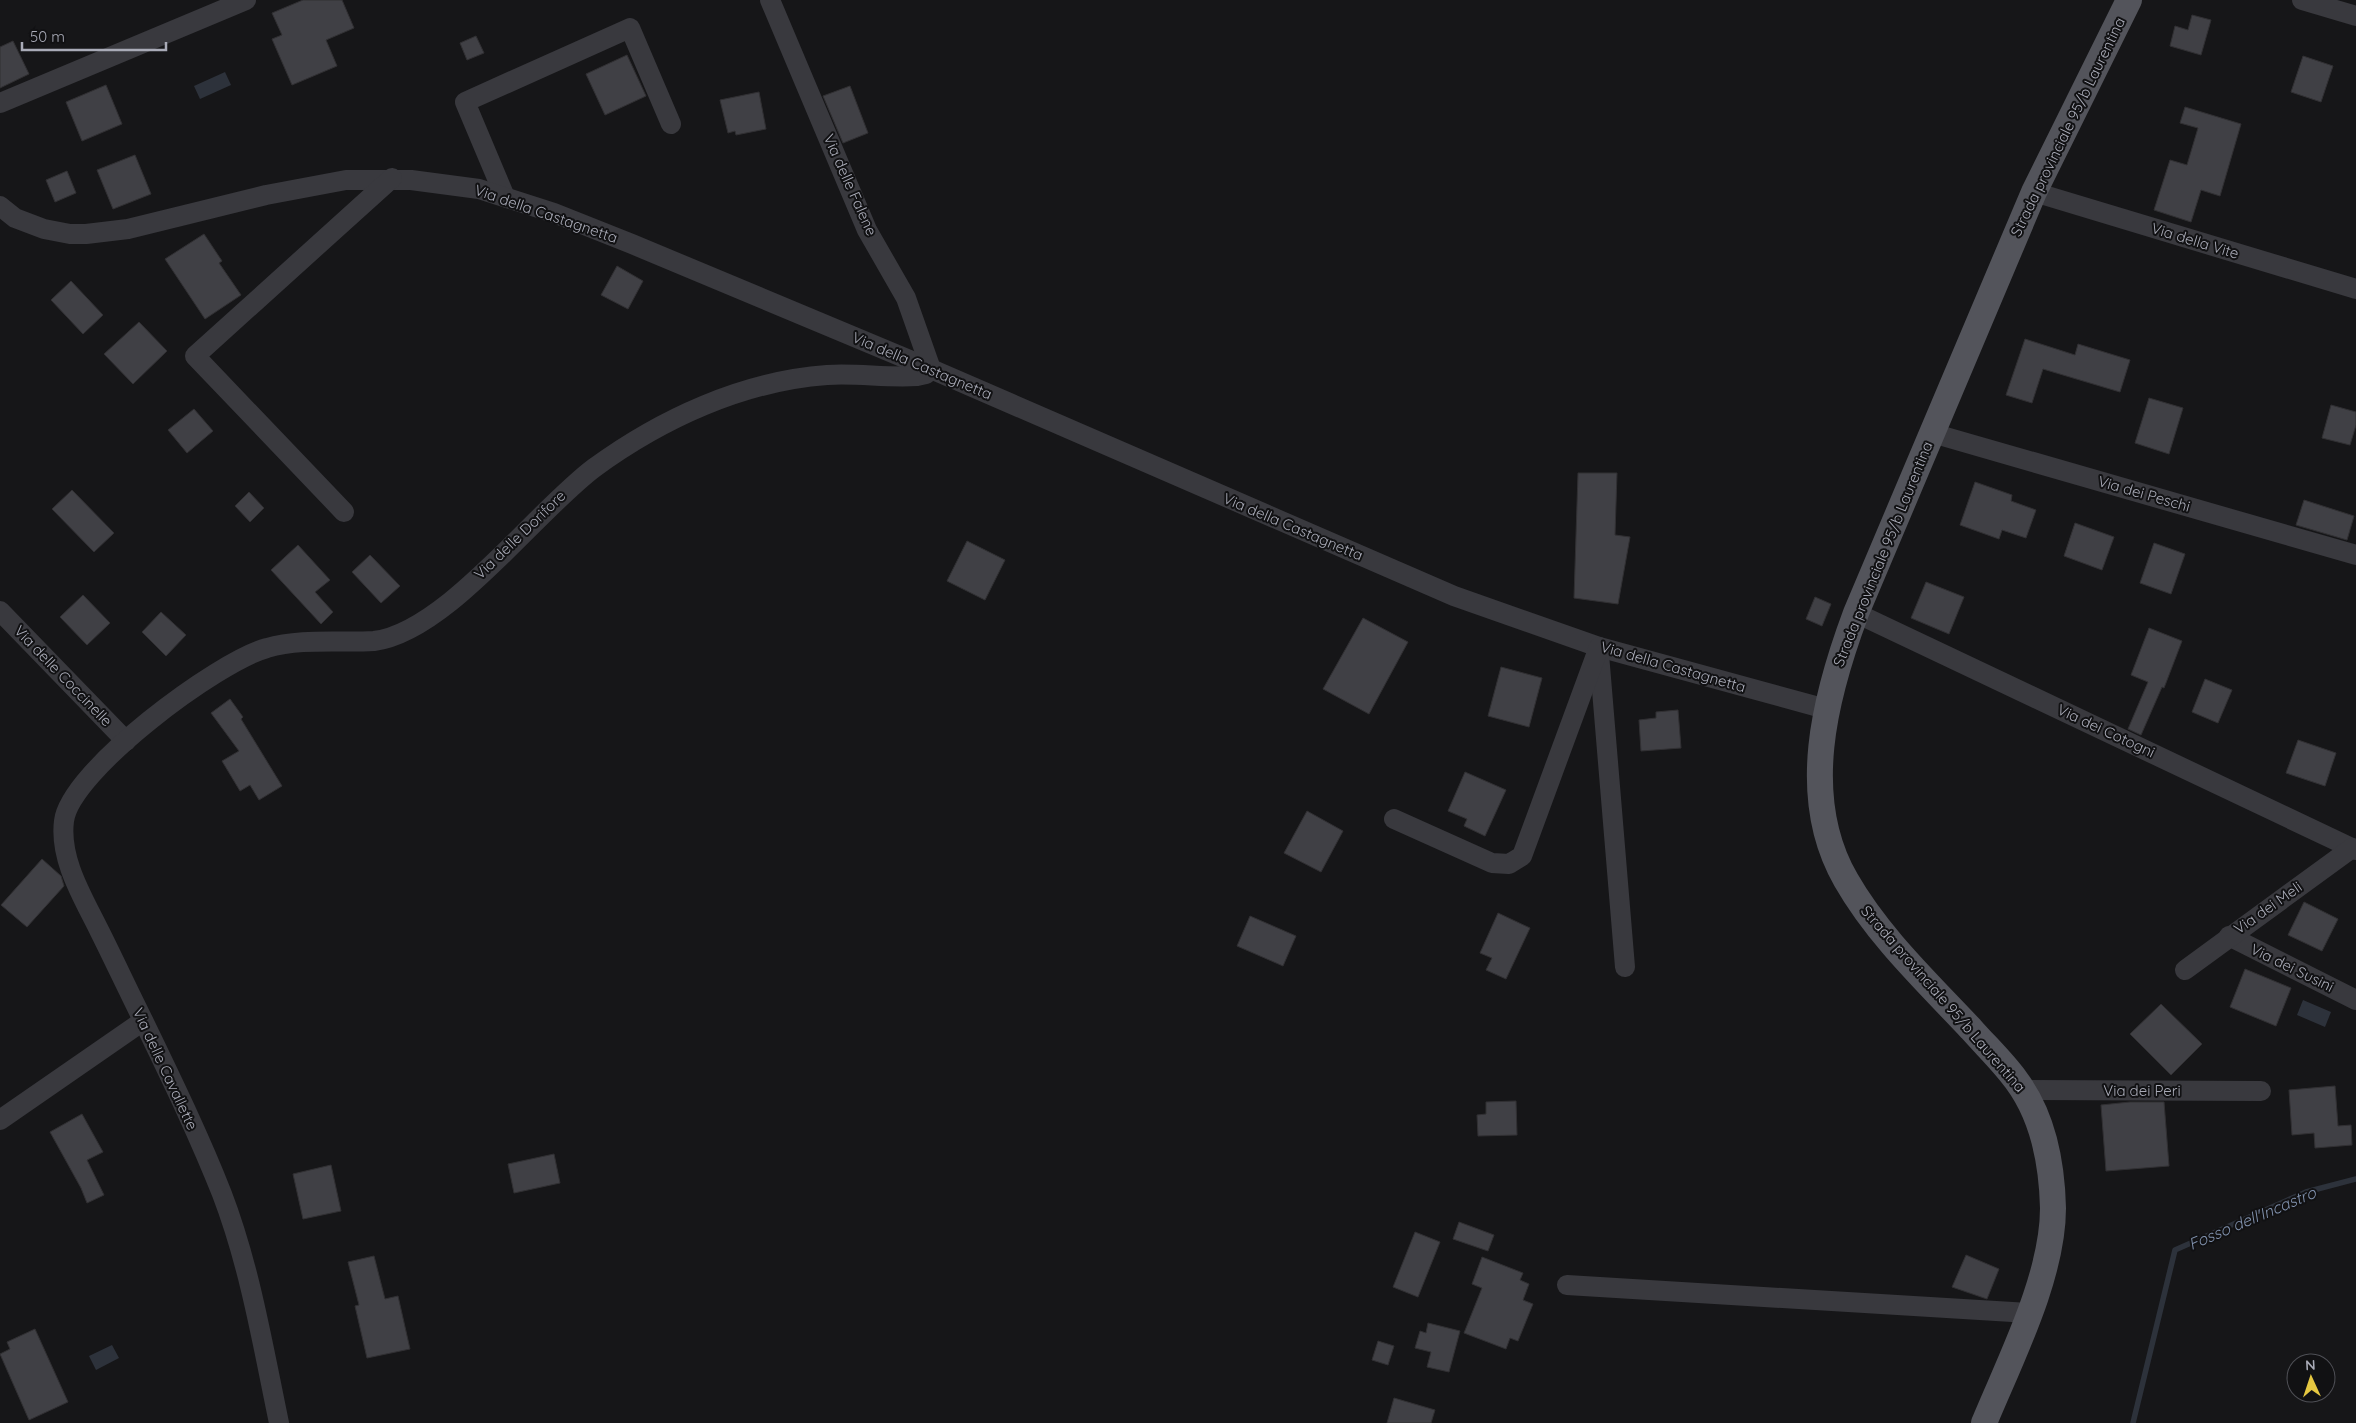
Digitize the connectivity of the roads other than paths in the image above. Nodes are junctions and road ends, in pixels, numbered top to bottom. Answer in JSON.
{"nodes":[{"id":1,"x":246,"y":0,"type":"edge"},
{"id":2,"x":770,"y":0,"type":"edge"},
{"id":3,"x":2129,"y":0,"type":"edge"},
{"id":4,"x":2302,"y":0,"type":"edge"},
{"id":5,"x":2356,"y":16,"type":"edge"},
{"id":6,"x":0,"y":103,"type":"edge"},
{"id":7,"x":671,"y":124,"type":"dead end"},
{"id":8,"x":392,"y":178,"type":"junction"},
{"id":9,"x":2034,"y":192,"type":"junction"},
{"id":10,"x":505,"y":197,"type":"junction"},
{"id":11,"x":0,"y":206,"type":"edge"},
{"id":12,"x":2356,"y":289,"type":"edge"},
{"id":13,"x":931,"y":369,"type":"junction"},
{"id":14,"x":1932,"y":433,"type":"junction"},
{"id":15,"x":344,"y":512,"type":"dead end"},
{"id":16,"x":2356,"y":555,"type":"edge"},
{"id":17,"x":0,"y":611,"type":"edge"},
{"id":18,"x":1856,"y":612,"type":"junction"},
{"id":19,"x":1599,"y":647,"type":"junction"},
{"id":20,"x":1826,"y":710,"type":"junction"},
{"id":21,"x":126,"y":741,"type":"junction"},
{"id":22,"x":1394,"y":819,"type":"dead end"},
{"id":23,"x":2354,"y":849,"type":"edge"},
{"id":24,"x":2229,"y":936,"type":"junction"},
{"id":25,"x":1624,"y":967,"type":"dead end"},
{"id":26,"x":2185,"y":970,"type":"dead end"},
{"id":27,"x":2356,"y":1000,"type":"edge"},
{"id":28,"x":144,"y":1021,"type":"junction"},
{"id":29,"x":2023,"y":1090,"type":"junction"},
{"id":30,"x":2261,"y":1091,"type":"dead end"},
{"id":31,"x":0,"y":1120,"type":"edge"},
{"id":32,"x":1567,"y":1285,"type":"dead end"},
{"id":33,"x":2029,"y":1312,"type":"junction"},
{"id":34,"x":279,"y":1423,"type":"edge"},
{"id":35,"x":1984,"y":1423,"type":"edge"}],
"edges":[{"from":1,"to":6,"type":"street"},
{"from":2,"to":13,"type":"street","name":"Via delle Falene"},
{"from":3,"to":9,"type":"main road","name":"Strada provinciale 95/b Laurentina"},
{"from":4,"to":5,"type":"street"},
{"from":7,"to":10,"type":"street"},
{"from":8,"to":10,"type":"street","name":"Via della Castagnetta"},
{"from":8,"to":11,"type":"street","name":"Via della Castagnetta"},
{"from":8,"to":15,"type":"street"},
{"from":9,"to":12,"type":"street","name":"Via della Vite"},
{"from":9,"to":14,"type":"main road","name":"Strada provinciale 95/b Laurentina"},
{"from":10,"to":13,"type":"street","name":"Via della Castagnetta"},
{"from":13,"to":19,"type":"street","name":"Via della Castagnetta"},
{"from":13,"to":21,"type":"street","name":"Via delle Dorifore"},
{"from":14,"to":16,"type":"street","name":"Via dei Peschi"},
{"from":14,"to":18,"type":"main road","name":"Strada provinciale 95/b Laurentina"},
{"from":17,"to":21,"type":"street","name":"Via delle Coccinelle"},
{"from":18,"to":20,"type":"main road","name":"Strada provinciale 95/b Laurentina"},
{"from":18,"to":23,"type":"street","name":"Via dei Cotogni"},
{"from":19,"to":20,"type":"street","name":"Via della Castagnetta"},
{"from":19,"to":22,"type":"street"},
{"from":19,"to":25,"type":"street"},
{"from":20,"to":29,"type":"main road","name":"Strada provinciale 95/b Laurentina"},
{"from":21,"to":28,"type":"street","name":"Via delle Cavallette"},
{"from":23,"to":24,"type":"street","name":"Via dei Meli"},
{"from":24,"to":26,"type":"street","name":"Via dei Meli"},
{"from":24,"to":27,"type":"street","name":"Via dei Susini"},
{"from":28,"to":31,"type":"street"},
{"from":28,"to":34,"type":"street","name":"Via delle Cavallette"},
{"from":29,"to":30,"type":"street","name":"Via dei Peri"},
{"from":29,"to":33,"type":"main road","name":"Strada provinciale 95/b Laurentina"},
{"from":32,"to":33,"type":"street"},
{"from":33,"to":35,"type":"main road","name":"Strada provinciale 95/b Laurentina"}]}
